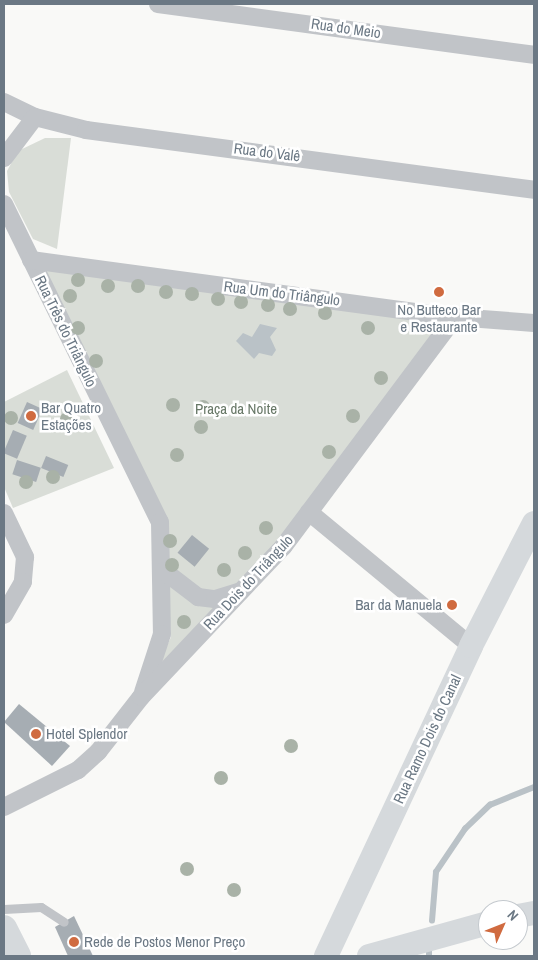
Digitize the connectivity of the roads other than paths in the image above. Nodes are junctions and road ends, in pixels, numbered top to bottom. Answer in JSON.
{"nodes":[{"id":1,"x":158,"y":4,"type":"edge"},
{"id":2,"x":534,"y":55,"type":"edge"},
{"id":3,"x":4,"y":102,"type":"edge"},
{"id":4,"x":35,"y":117,"type":"junction"},
{"id":5,"x":4,"y":158,"type":"edge"},
{"id":6,"x":534,"y":190,"type":"edge"},
{"id":7,"x":4,"y":204,"type":"edge"},
{"id":8,"x":31,"y":260,"type":"junction"},
{"id":9,"x":455,"y":317,"type":"junction"},
{"id":10,"x":534,"y":323,"type":"edge"},
{"id":11,"x":309,"y":512,"type":"junction"},
{"id":12,"x":4,"y":513,"type":"edge"},
{"id":13,"x":534,"y":524,"type":"edge"},
{"id":14,"x":164,"y":571,"type":"junction"},
{"id":15,"x":241,"y":591,"type":"junction"},
{"id":16,"x":4,"y":616,"type":"edge"},
{"id":17,"x":471,"y":646,"type":"junction"},
{"id":18,"x":141,"y":697,"type":"junction"},
{"id":19,"x":4,"y":807,"type":"edge"},
{"id":20,"x":4,"y":909,"type":"edge"},
{"id":21,"x":64,"y":922,"type":"dead end"},
{"id":22,"x":478,"y":926,"type":"edge"},
{"id":23,"x":4,"y":928,"type":"edge"},
{"id":24,"x":18,"y":956,"type":"edge"},
{"id":25,"x":326,"y":956,"type":"edge"},
{"id":26,"x":369,"y":956,"type":"edge"}],
"edges":[{"from":1,"to":2,"type":"street","name":"Rua do Meio"},
{"from":3,"to":4,"type":"street","name":"Rua do Valê"},
{"from":4,"to":5,"type":"street"},
{"from":4,"to":6,"type":"street","name":"Rua do Valê"},
{"from":7,"to":8,"type":"street","name":"Rua Três do Triângulo"},
{"from":8,"to":9,"type":"street","name":"Rua Um do Triângulo"},
{"from":8,"to":14,"type":"street","name":"Rua Três do Triângulo"},
{"from":9,"to":10,"type":"street","name":"Rua Um do Triângulo"},
{"from":9,"to":11,"type":"street","name":"Rua Dois do Triângulo"},
{"from":11,"to":15,"type":"street","name":"Rua Dois do Triângulo"},
{"from":11,"to":17,"type":"street"},
{"from":12,"to":16,"type":"street"},
{"from":13,"to":17,"type":"street","name":"Rua Ramo Dois do Canal"},
{"from":14,"to":15,"type":"street"},
{"from":14,"to":18,"type":"street","name":"Rua Três do Triângulo"},
{"from":15,"to":18,"type":"street","name":"Rua Dois do Triângulo"},
{"from":17,"to":25,"type":"street","name":"Rua Ramo Dois do Canal"},
{"from":18,"to":19,"type":"street","name":"Rua Dois do Triângulo"},
{"from":20,"to":21,"type":"lane"},
{"from":22,"to":26,"type":"street"},
{"from":23,"to":24,"type":"main road"}]}
